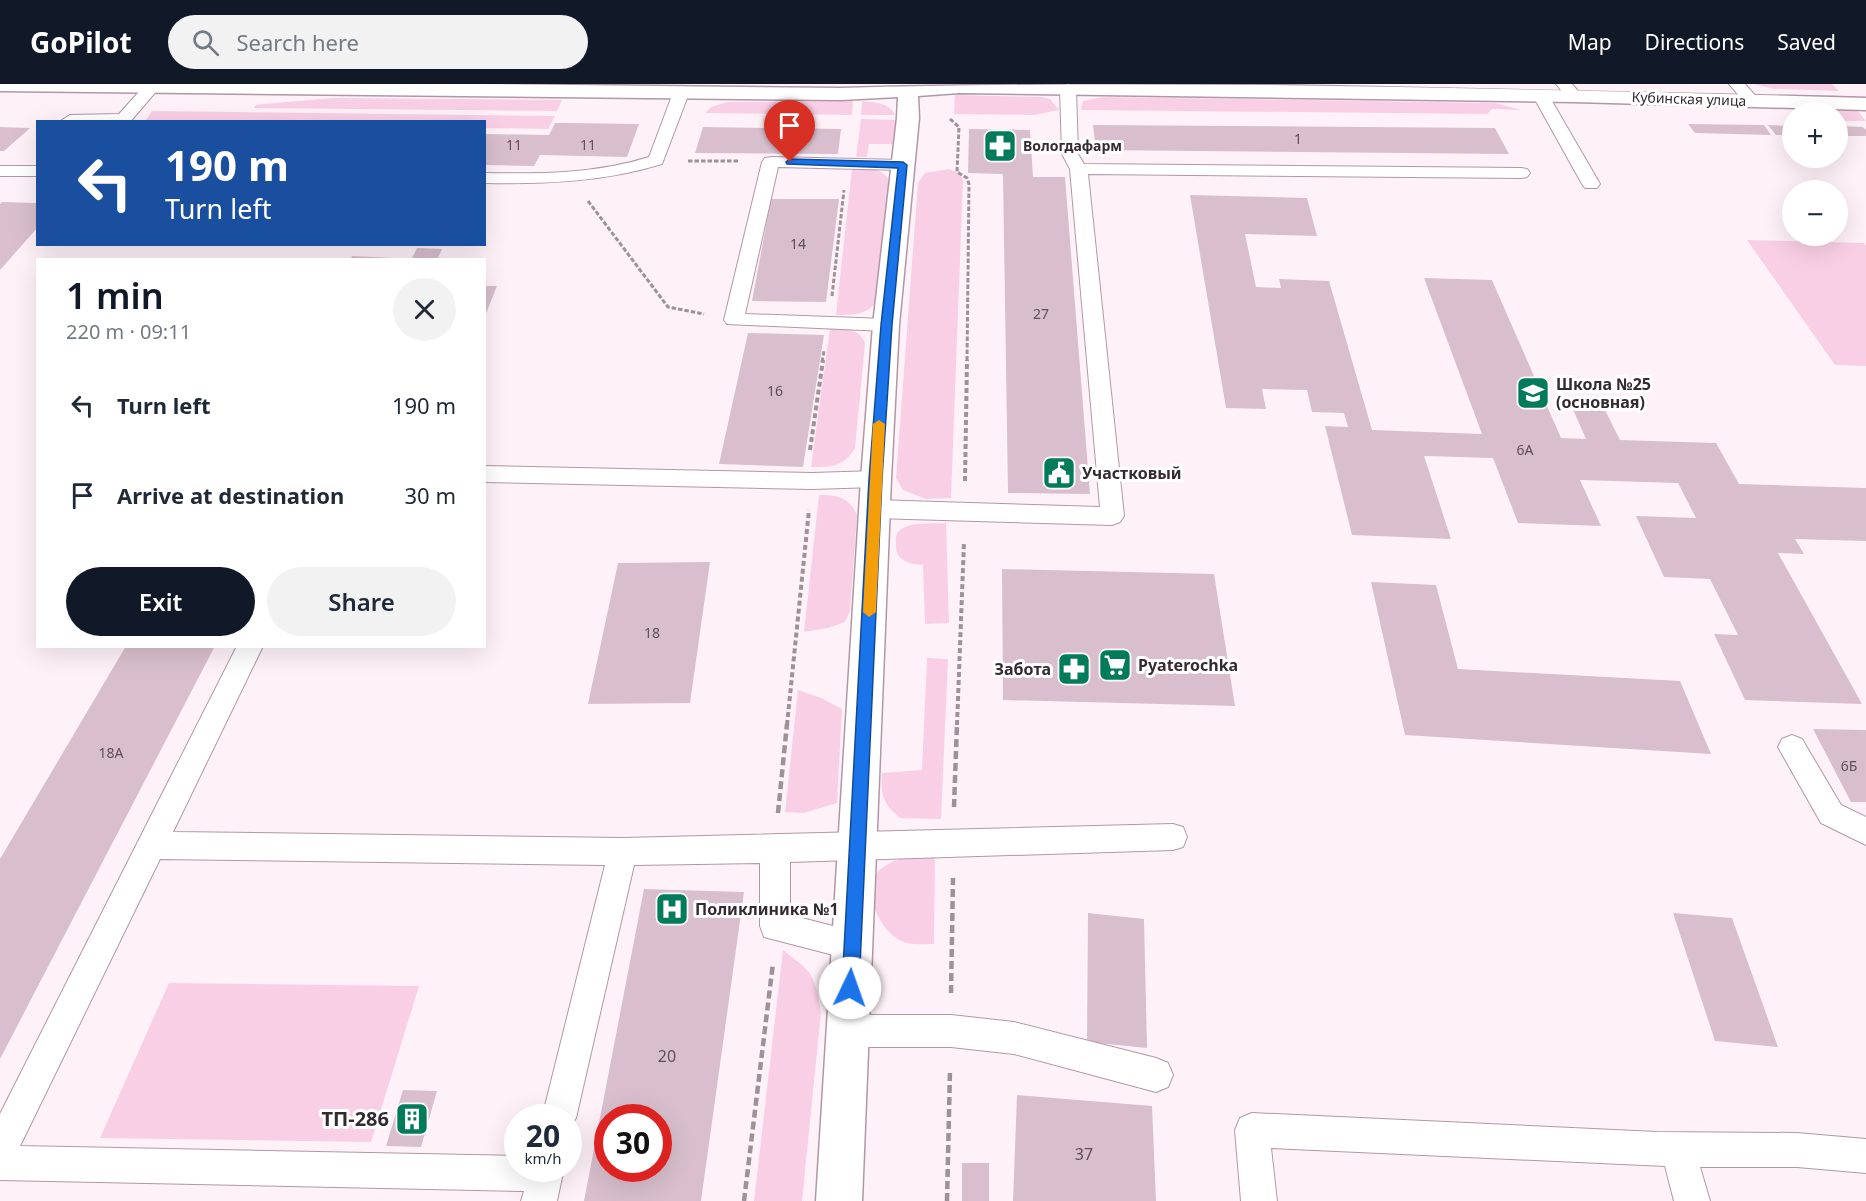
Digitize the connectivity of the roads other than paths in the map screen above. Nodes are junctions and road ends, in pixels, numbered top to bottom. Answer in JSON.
{"nodes":[{"id":1,"x":1737,"y":84,"type":"edge"},
{"id":2,"x":0,"y":85,"type":"edge"},
{"id":3,"x":908,"y":87,"type":"edge"},
{"id":4,"x":1234,"y":87,"type":"edge"},
{"id":5,"x":151,"y":88,"type":"junction"},
{"id":6,"x":1068,"y":89,"type":"junction"},
{"id":7,"x":1569,"y":90,"type":"edge"},
{"id":8,"x":681,"y":93,"type":"junction"},
{"id":9,"x":1541,"y":96,"type":"junction"},
{"id":10,"x":1752,"y":101,"type":"junction"},
{"id":11,"x":1866,"y":104,"type":"edge"},
{"id":12,"x":70,"y":120,"type":"dead end"},
{"id":13,"x":122,"y":120,"type":"edge"},
{"id":14,"x":903,"y":165,"type":"junction"},
{"id":15,"x":1079,"y":169,"type":"junction"},
{"id":16,"x":0,"y":171,"type":"edge"},
{"id":17,"x":18,"y":171,"type":"junction"},
{"id":18,"x":36,"y":171,"type":"edge"},
{"id":19,"x":1521,"y":173,"type":"dead end"},
{"id":20,"x":486,"y":178,"type":"edge"},
{"id":21,"x":1591,"y":184,"type":"dead end"},
{"id":22,"x":0,"y":190,"type":"edge"},
{"id":23,"x":886,"y":325,"type":"junction"},
{"id":24,"x":486,"y":474,"type":"edge"},
{"id":25,"x":875,"y":494,"type":"junction"},
{"id":26,"x":249,"y":648,"type":"edge"},
{"id":27,"x":1792,"y":747,"type":"dead end"},
{"id":28,"x":1866,"y":832,"type":"edge"},
{"id":29,"x":1173,"y":837,"type":"dead end"},
{"id":30,"x":151,"y":845,"type":"junction"},
{"id":31,"x":858,"y":847,"type":"junction"},
{"id":32,"x":774,"y":849,"type":"junction"},
{"id":33,"x":623,"y":852,"type":"junction"},
{"id":34,"x":853,"y":945,"type":"junction"},
{"id":35,"x":848,"y":1031,"type":"junction"},
{"id":36,"x":1155,"y":1075,"type":"dead end"},
{"id":37,"x":562,"y":1104,"type":"edge"},
{"id":38,"x":0,"y":1150,"type":"edge"},
{"id":39,"x":1678,"y":1150,"type":"junction"},
{"id":40,"x":1866,"y":1156,"type":"edge"},
{"id":41,"x":0,"y":1163,"type":"edge"},
{"id":42,"x":504,"y":1180,"type":"edge"},
{"id":43,"x":839,"y":1201,"type":"edge"},
{"id":44,"x":1259,"y":1201,"type":"edge"},
{"id":45,"x":1692,"y":1201,"type":"edge"}],
"edges":[{"from":1,"to":10,"type":"lane"},
{"from":2,"to":5,"type":"street","name":"Кубинская улица"},
{"from":3,"to":6,"type":"street","name":"Кубинская улица"},
{"from":3,"to":8,"type":"street","name":"Кубинская улица"},
{"from":3,"to":14,"type":"street"},
{"from":4,"to":6,"type":"street","name":"Кубинская улица"},
{"from":4,"to":9,"type":"street","name":"Кубинская улица"},
{"from":5,"to":8,"type":"street","name":"Кубинская улица"},
{"from":5,"to":13,"type":"lane"},
{"from":6,"to":15,"type":"lane"},
{"from":7,"to":9,"type":"street","name":"Кубинская улица"},
{"from":7,"to":10,"type":"street","name":"Кубинская улица"},
{"from":8,"to":20,"type":"lane"},
{"from":9,"to":21,"type":"lane"},
{"from":10,"to":11,"type":"street","name":"Кубинская улица"},
{"from":12,"to":13,"type":"lane"},
{"from":14,"to":23,"type":"street"},
{"from":14,"to":23,"type":"lane"},
{"from":15,"to":19,"type":"lane"},
{"from":15,"to":25,"type":"lane"},
{"from":16,"to":17,"type":"lane"},
{"from":17,"to":18,"type":"lane"},
{"from":17,"to":22,"type":"lane"},
{"from":23,"to":25,"type":"street"},
{"from":24,"to":25,"type":"lane"},
{"from":25,"to":31,"type":"street"},
{"from":26,"to":30,"type":"lane"},
{"from":27,"to":28,"type":"lane"},
{"from":29,"to":31,"type":"lane"},
{"from":30,"to":33,"type":"lane"},
{"from":30,"to":38,"type":"lane"},
{"from":31,"to":32,"type":"lane"},
{"from":31,"to":34,"type":"street"},
{"from":32,"to":33,"type":"lane"},
{"from":32,"to":34,"type":"lane"},
{"from":33,"to":37,"type":"lane"},
{"from":34,"to":35,"type":"street"},
{"from":35,"to":36,"type":"lane"},
{"from":35,"to":43,"type":"street"},
{"from":39,"to":40,"type":"lane"},
{"from":39,"to":44,"type":"lane"},
{"from":39,"to":45,"type":"lane"},
{"from":41,"to":42,"type":"lane"}]}
